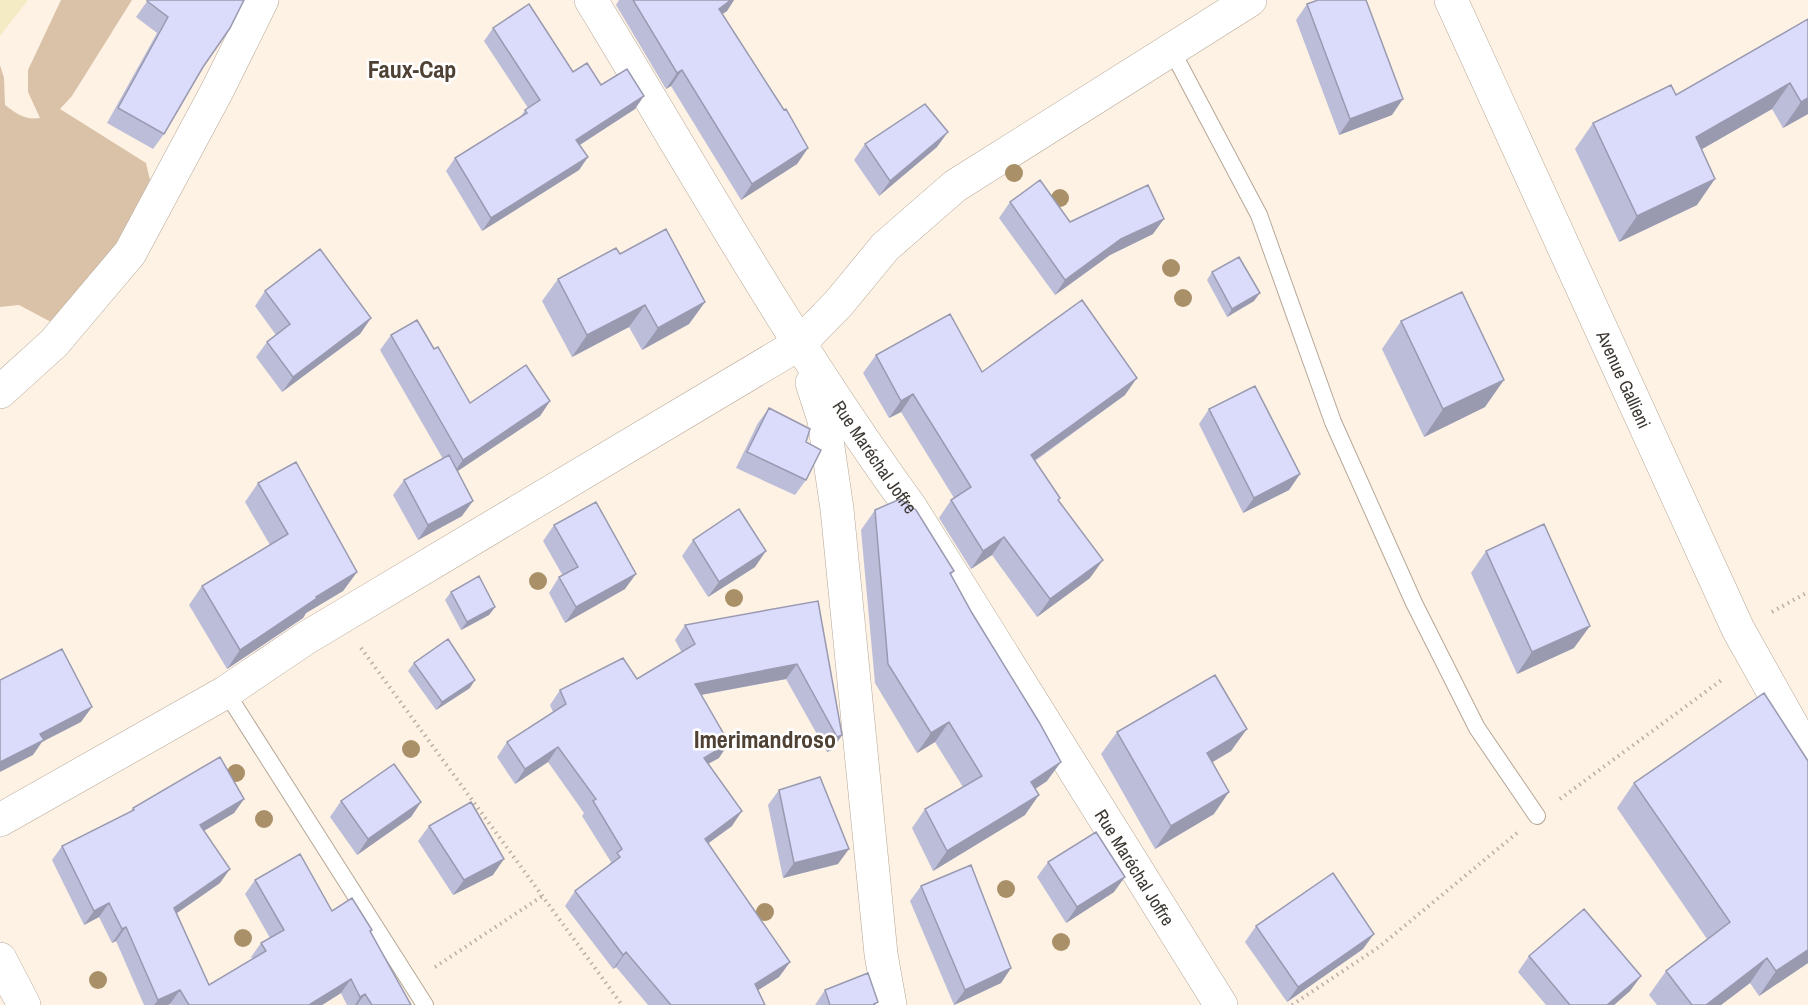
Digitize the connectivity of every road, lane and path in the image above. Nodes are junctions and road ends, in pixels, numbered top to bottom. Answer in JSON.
{"nodes":[{"id":1,"x":262,"y":0,"type":"edge"},
{"id":2,"x":591,"y":0,"type":"edge"},
{"id":3,"x":1250,"y":0,"type":"edge"},
{"id":4,"x":1451,"y":0,"type":"edge"},
{"id":5,"x":1171,"y":49,"type":"junction"},
{"id":6,"x":799,"y":344,"type":"junction"},
{"id":7,"x":0,"y":392,"type":"edge"},
{"id":8,"x":339,"y":618,"type":"junction"},
{"id":9,"x":226,"y":692,"type":"junction"},
{"id":10,"x":1808,"y":754,"type":"edge"},
{"id":11,"x":1538,"y":816,"type":"dead end"},
{"id":12,"x":0,"y":820,"type":"edge"},
{"id":13,"x":544,"y":895,"type":"junction"},
{"id":14,"x":0,"y":959,"type":"edge"},
{"id":15,"x":411,"y":983,"type":"junction"},
{"id":16,"x":24,"y":1005,"type":"edge"},
{"id":17,"x":424,"y":1005,"type":"edge"},
{"id":18,"x":622,"y":1005,"type":"edge"},
{"id":19,"x":890,"y":1005,"type":"edge"},
{"id":20,"x":1221,"y":1005,"type":"edge"}],
"edges":[{"from":1,"to":7,"type":"street"},
{"from":2,"to":6,"type":"street","name":"Rue Maréchal Joffre"},
{"from":3,"to":5,"type":"street"},
{"from":4,"to":10,"type":"street","name":"Avenue Gallieni"},
{"from":5,"to":6,"type":"street"},
{"from":5,"to":11,"type":"lane"},
{"from":6,"to":8,"type":"street"},
{"from":6,"to":19,"type":"street"},
{"from":6,"to":20,"type":"street","name":"Rue Maréchal Joffre"},
{"from":8,"to":9,"type":"street"},
{"from":8,"to":13,"type":"path"},
{"from":9,"to":12,"type":"street"},
{"from":9,"to":15,"type":"lane"},
{"from":13,"to":15,"type":"path"},
{"from":13,"to":18,"type":"path"},
{"from":14,"to":16,"type":"street"},
{"from":15,"to":17,"type":"lane"}]}
